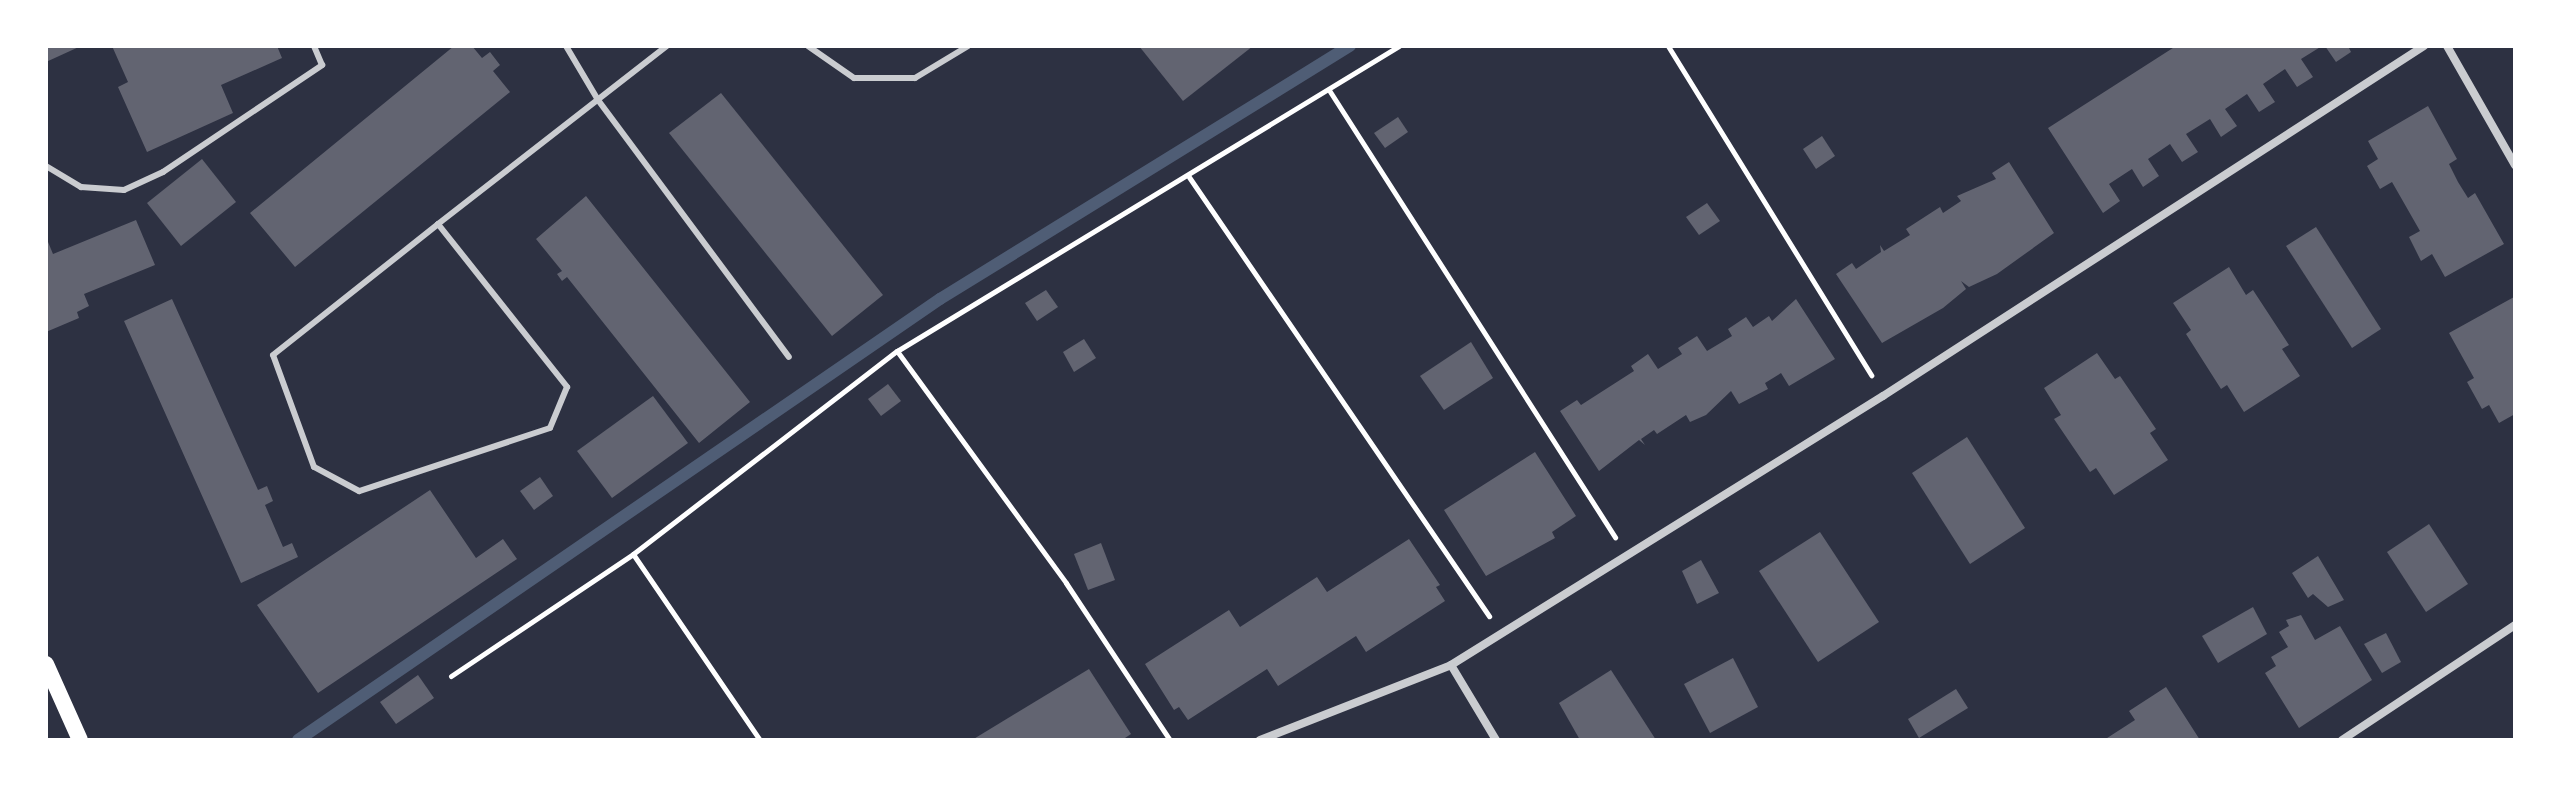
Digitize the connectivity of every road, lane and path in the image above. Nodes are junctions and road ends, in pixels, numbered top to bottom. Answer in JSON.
{"nodes":[{"id":1,"x":314,"y":46,"type":"edge"},
{"id":2,"x":566,"y":46,"type":"edge"},
{"id":3,"x":667,"y":46,"type":"edge"},
{"id":4,"x":808,"y":46,"type":"edge"},
{"id":5,"x":968,"y":46,"type":"edge"},
{"id":6,"x":1399,"y":46,"type":"edge"},
{"id":7,"x":1668,"y":46,"type":"edge"},
{"id":8,"x":2424,"y":46,"type":"edge"},
{"id":9,"x":2447,"y":46,"type":"edge"},
{"id":10,"x":1329,"y":90,"type":"junction"},
{"id":11,"x":598,"y":100,"type":"junction"},
{"id":12,"x":2515,"y":165,"type":"edge"},
{"id":13,"x":46,"y":166,"type":"edge"},
{"id":14,"x":1189,"y":177,"type":"junction"},
{"id":15,"x":438,"y":224,"type":"junction"},
{"id":16,"x":897,"y":351,"type":"junction"},
{"id":17,"x":789,"y":357,"type":"dead end"},
{"id":18,"x":1883,"y":396,"type":"junction"},
{"id":19,"x":633,"y":554,"type":"junction"},
{"id":20,"x":1626,"y":555,"type":"junction"},
{"id":21,"x":2515,"y":625,"type":"edge"},
{"id":22,"x":1501,"y":634,"type":"junction"},
{"id":23,"x":46,"y":664,"type":"edge"},
{"id":24,"x":1451,"y":665,"type":"junction"},
{"id":25,"x":451,"y":676,"type":"dead end"},
{"id":26,"x":80,"y":740,"type":"edge"},
{"id":27,"x":760,"y":740,"type":"edge"},
{"id":28,"x":1170,"y":740,"type":"edge"},
{"id":29,"x":1260,"y":740,"type":"edge"},
{"id":30,"x":1496,"y":740,"type":"edge"},
{"id":31,"x":2342,"y":740,"type":"edge"}],
"edges":[{"from":1,"to":13,"type":"lane"},
{"from":2,"to":11,"type":"lane"},
{"from":3,"to":11,"type":"lane"},
{"from":4,"to":5,"type":"lane"},
{"from":6,"to":10,"type":"path"},
{"from":7,"to":18,"type":"path"},
{"from":8,"to":18,"type":"street"},
{"from":9,"to":12,"type":"street"},
{"from":10,"to":14,"type":"path"},
{"from":10,"to":20,"type":"path"},
{"from":11,"to":15,"type":"lane"},
{"from":11,"to":17,"type":"lane"},
{"from":14,"to":16,"type":"path"},
{"from":14,"to":22,"type":"path"},
{"from":15,"to":15,"type":"lane"},
{"from":16,"to":19,"type":"path"},
{"from":16,"to":28,"type":"path"},
{"from":18,"to":20,"type":"street"},
{"from":19,"to":25,"type":"path"},
{"from":19,"to":27,"type":"path"},
{"from":20,"to":22,"type":"street"},
{"from":21,"to":31,"type":"street"},
{"from":22,"to":24,"type":"street"},
{"from":23,"to":26,"type":"main road"},
{"from":24,"to":29,"type":"street"},
{"from":24,"to":30,"type":"street"}]}
